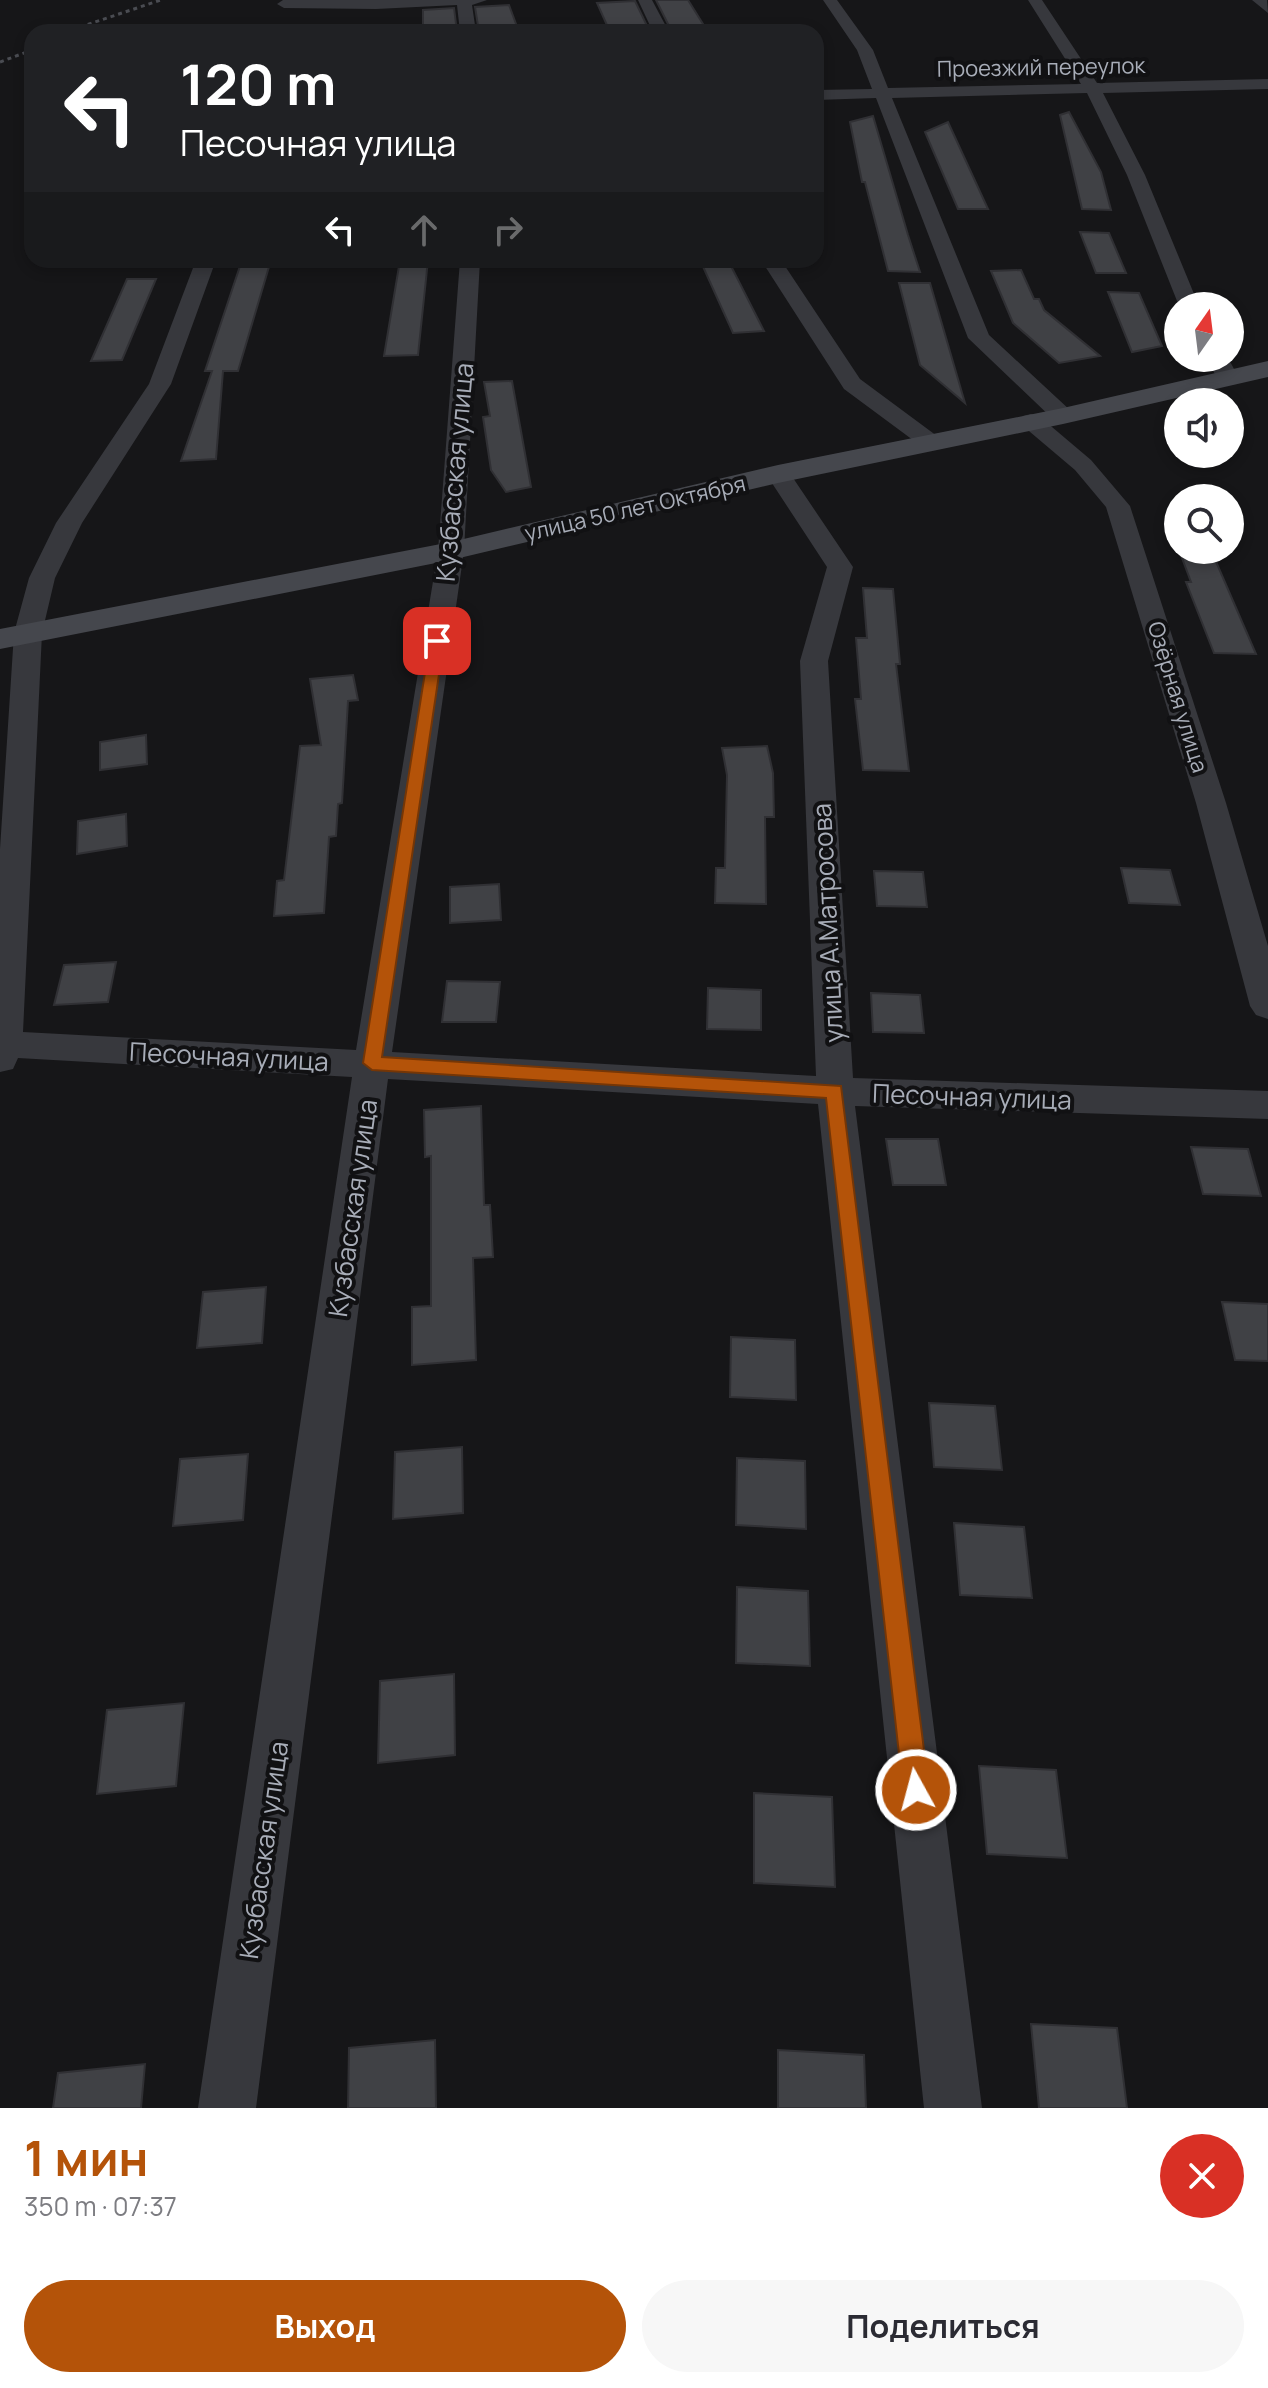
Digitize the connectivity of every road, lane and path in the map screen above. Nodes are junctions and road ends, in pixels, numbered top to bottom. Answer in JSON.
{"nodes":[{"id":1,"x":645,"y":0,"type":"edge"},
{"id":2,"x":830,"y":0,"type":"edge"},
{"id":3,"x":1035,"y":0,"type":"edge"},
{"id":4,"x":1259,"y":0,"type":"edge"},
{"id":5,"x":469,"y":1,"type":"edge"},
{"id":6,"x":283,"y":7,"type":"edge"},
{"id":7,"x":1268,"y":9,"type":"edge"},
{"id":8,"x":468,"y":24,"type":"edge"},
{"id":9,"x":657,"y":24,"type":"edge"},
{"id":10,"x":1268,"y":84,"type":"edge"},
{"id":11,"x":1090,"y":87,"type":"junction"},
{"id":12,"x":882,"y":92,"type":"junction"},
{"id":13,"x":824,"y":95,"type":"edge"},
{"id":14,"x":203,"y":268,"type":"edge"},
{"id":15,"x":469,"y":268,"type":"edge"},
{"id":16,"x":776,"y":268,"type":"edge"},
{"id":17,"x":1181,"y":292,"type":"edge"},
{"id":18,"x":1244,"y":368,"type":"edge"},
{"id":19,"x":1268,"y":369,"type":"edge"},
{"id":20,"x":1210,"y":372,"type":"edge"},
{"id":21,"x":1063,"y":416,"type":"junction"},
{"id":22,"x":1031,"y":421,"type":"junction"},
{"id":23,"x":929,"y":441,"type":"junction"},
{"id":24,"x":778,"y":474,"type":"junction"},
{"id":25,"x":451,"y":551,"type":"junction"},
{"id":26,"x":14,"y":636,"type":"edge"},
{"id":27,"x":1268,"y":1006,"type":"edge"},
{"id":28,"x":2,"y":1052,"type":"edge"},
{"id":29,"x":372,"y":1063,"type":"junction"},
{"id":30,"x":835,"y":1091,"type":"junction"},
{"id":31,"x":1268,"y":1105,"type":"edge"},
{"id":32,"x":227,"y":2108,"type":"edge"},
{"id":33,"x":953,"y":2108,"type":"edge"}],
"edges":[{"from":1,"to":9,"type":"street"},
{"from":2,"to":12,"type":"street"},
{"from":3,"to":11,"type":"street"},
{"from":4,"to":7,"type":"street"},
{"from":5,"to":6,"type":"street"},
{"from":5,"to":8,"type":"street"},
{"from":10,"to":11,"type":"street","name":"Проезжий переулок"},
{"from":11,"to":12,"type":"street","name":"Проезжий переулок"},
{"from":11,"to":17,"type":"street"},
{"from":12,"to":13,"type":"street","name":"Проезжий переулок"},
{"from":12,"to":21,"type":"street"},
{"from":14,"to":26,"type":"street"},
{"from":15,"to":25,"type":"street","name":"Кузбасская улица"},
{"from":16,"to":23,"type":"street"},
{"from":18,"to":19,"type":"main road","name":"улица 50 лет Октября"},
{"from":20,"to":21,"type":"main road","name":"улица 50 лет Октября"},
{"from":21,"to":22,"type":"main road","name":"улица 50 лет Октября"},
{"from":22,"to":23,"type":"main road","name":"улица 50 лет Октября"},
{"from":22,"to":27,"type":"street","name":"Озёрная улица"},
{"from":23,"to":24,"type":"main road","name":"улица 50 лет Октября"},
{"from":24,"to":25,"type":"main road","name":"улица 50 лет Октября"},
{"from":24,"to":30,"type":"street","name":"улица А.Матросова"},
{"from":25,"to":26,"type":"main road","name":"улица 50 лет Октября"},
{"from":25,"to":29,"type":"street","name":"Кузбасская улица"},
{"from":26,"to":28,"type":"street"},
{"from":28,"to":29,"type":"street","name":"Песочная улица"},
{"from":29,"to":30,"type":"street","name":"Песочная улица"},
{"from":29,"to":32,"type":"street","name":"Кузбасская улица"},
{"from":30,"to":31,"type":"street","name":"Песочная улица"},
{"from":30,"to":33,"type":"street","name":"улица А.Матросова"}]}
